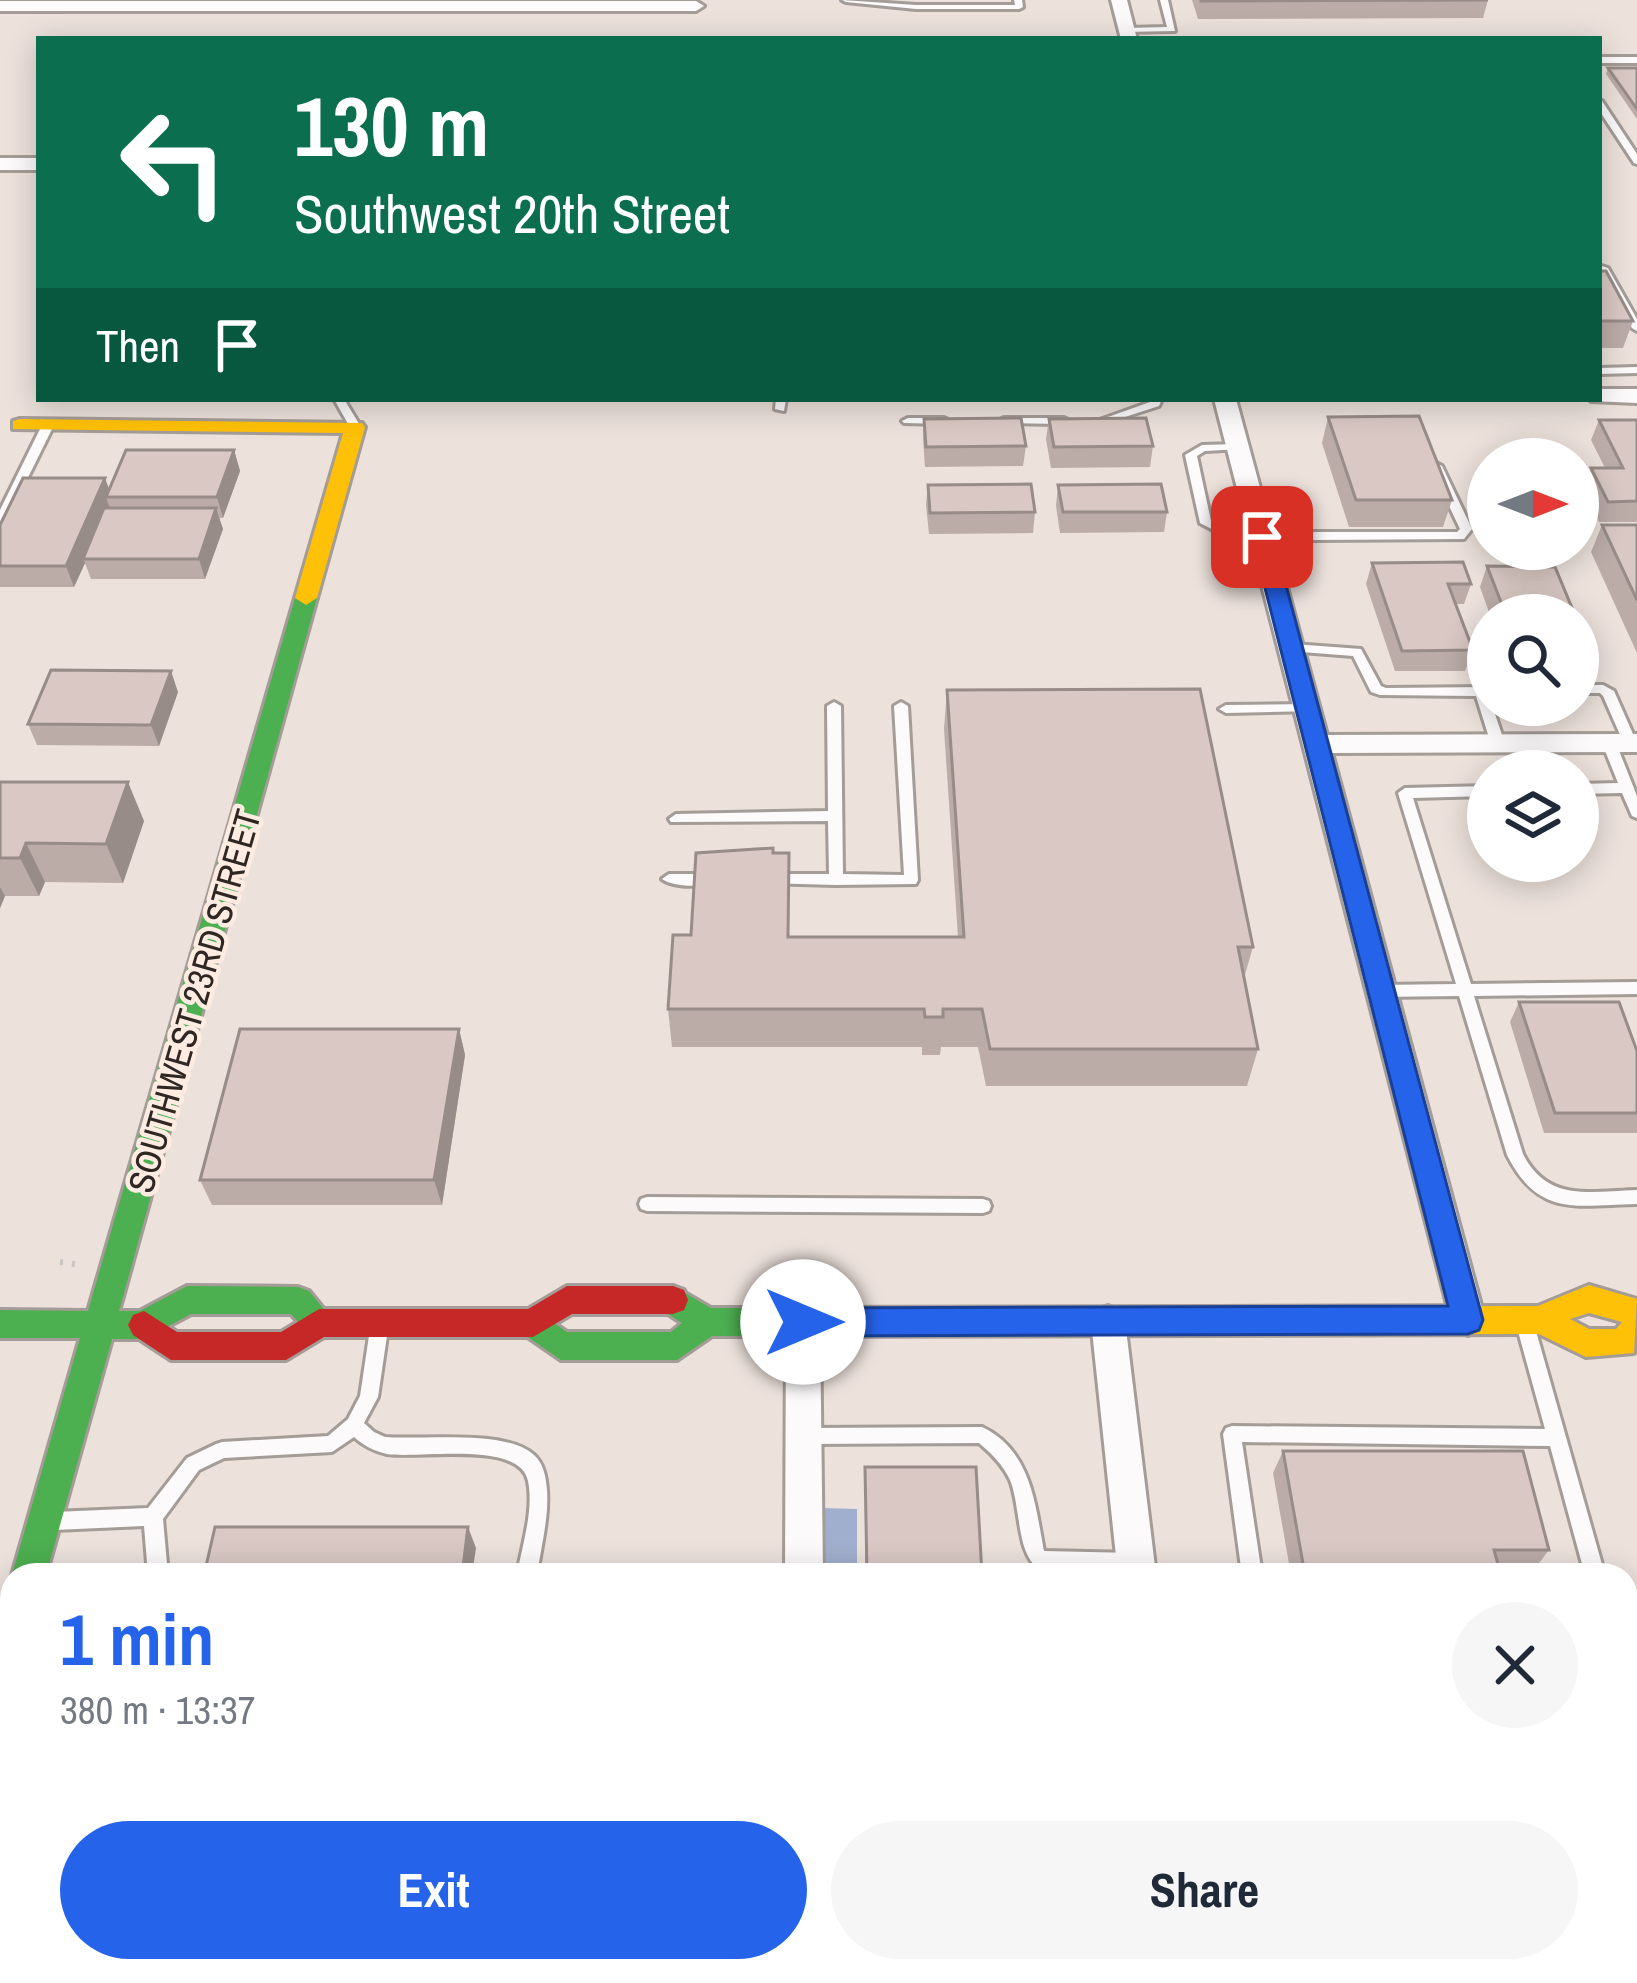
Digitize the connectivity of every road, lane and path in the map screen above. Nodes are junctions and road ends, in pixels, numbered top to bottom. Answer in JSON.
{"nodes":[{"id":1,"x":846,"y":0,"type":"edge"},
{"id":2,"x":1018,"y":0,"type":"edge"},
{"id":3,"x":1119,"y":0,"type":"edge"},
{"id":4,"x":1164,"y":0,"type":"edge"},
{"id":5,"x":0,"y":6,"type":"edge"},
{"id":6,"x":696,"y":6,"type":"dead end"},
{"id":7,"x":1128,"y":34,"type":"edge"},
{"id":8,"x":1602,"y":60,"type":"edge"},
{"id":9,"x":1637,"y":60,"type":"edge"},
{"id":10,"x":1602,"y":108,"type":"edge"},
{"id":11,"x":1637,"y":161,"type":"edge"},
{"id":12,"x":0,"y":164,"type":"edge"},
{"id":13,"x":36,"y":164,"type":"edge"},
{"id":14,"x":1602,"y":268,"type":"edge"},
{"id":15,"x":1637,"y":328,"type":"edge"},
{"id":16,"x":1637,"y":370,"type":"edge"},
{"id":17,"x":1602,"y":371,"type":"edge"},
{"id":18,"x":1602,"y":396,"type":"edge"},
{"id":19,"x":1637,"y":396,"type":"edge"},
{"id":20,"x":341,"y":402,"type":"edge"},
{"id":21,"x":1156,"y":402,"type":"edge"},
{"id":22,"x":1226,"y":402,"type":"edge"},
{"id":23,"x":908,"y":421,"type":"dead end"},
{"id":24,"x":952,"y":421,"type":"edge"},
{"id":25,"x":997,"y":421,"type":"edge"},
{"id":26,"x":34,"y":425,"type":"joint"},
{"id":27,"x":355,"y":427,"type":"junction"},
{"id":28,"x":1425,"y":444,"type":"edge"},
{"id":29,"x":1238,"y":447,"type":"junction"},
{"id":30,"x":0,"y":522,"type":"edge"},
{"id":31,"x":1261,"y":532,"type":"junction"},
{"id":32,"x":1314,"y":536,"type":"dead end"},
{"id":33,"x":1293,"y":648,"type":"junction"},
{"id":34,"x":1599,"y":689,"type":"edge"},
{"id":35,"x":1467,"y":692,"type":"edge"},
{"id":36,"x":834,"y":706,"type":"dead end"},
{"id":37,"x":902,"y":706,"type":"dead end"},
{"id":38,"x":1309,"y":708,"type":"junction"},
{"id":39,"x":1226,"y":709,"type":"dead end"},
{"id":40,"x":1494,"y":726,"type":"edge"},
{"id":41,"x":1498,"y":743,"type":"junction"},
{"id":42,"x":1625,"y":743,"type":"edge"},
{"id":43,"x":1318,"y":744,"type":"junction"},
{"id":44,"x":1627,"y":788,"type":"junction"},
{"id":45,"x":1599,"y":789,"type":"edge"},
{"id":46,"x":1467,"y":792,"type":"edge"},
{"id":47,"x":1637,"y":813,"type":"edge"},
{"id":48,"x":835,"y":817,"type":"junction"},
{"id":49,"x":676,"y":819,"type":"dead end"},
{"id":50,"x":669,"y":879,"type":"dead end"},
{"id":51,"x":836,"y":880,"type":"junction"},
{"id":52,"x":1637,"y":989,"type":"edge"},
{"id":53,"x":1466,"y":990,"type":"junction"},
{"id":54,"x":1378,"y":991,"type":"junction"},
{"id":55,"x":1637,"y":1197,"type":"edge"},
{"id":56,"x":646,"y":1204,"type":"dead end"},
{"id":57,"x":983,"y":1206,"type":"dead end"},
{"id":58,"x":60,"y":1262,"type":"dead end"},
{"id":59,"x":86,"y":1266,"type":"dead end"},
{"id":60,"x":1637,"y":1314,"type":"edge"},
{"id":61,"x":1468,"y":1320,"type":"junction"},
{"id":62,"x":1534,"y":1320,"type":"junction"},
{"id":63,"x":1108,"y":1321,"type":"junction"},
{"id":64,"x":319,"y":1322,"type":"junction"},
{"id":65,"x":380,"y":1322,"type":"junction"},
{"id":66,"x":706,"y":1322,"type":"junction"},
{"id":67,"x":803,"y":1322,"type":"junction"},
{"id":68,"x":533,"y":1323,"type":"junction"},
{"id":69,"x":0,"y":1324,"type":"edge"},
{"id":70,"x":101,"y":1324,"type":"junction"},
{"id":71,"x":144,"y":1324,"type":"junction"},
{"id":72,"x":1637,"y":1327,"type":"edge"},
{"id":73,"x":354,"y":1425,"type":"junction"},
{"id":74,"x":803,"y":1436,"type":"junction"},
{"id":75,"x":1557,"y":1438,"type":"junction"},
{"id":76,"x":153,"y":1516,"type":"junction"},
{"id":77,"x":45,"y":1521,"type":"junction"},
{"id":78,"x":33,"y":1563,"type":"edge"},
{"id":79,"x":157,"y":1563,"type":"edge"},
{"id":80,"x":529,"y":1563,"type":"edge"},
{"id":81,"x":804,"y":1563,"type":"edge"},
{"id":82,"x":1038,"y":1563,"type":"edge"},
{"id":83,"x":1136,"y":1563,"type":"edge"},
{"id":84,"x":1250,"y":1563,"type":"edge"},
{"id":85,"x":1592,"y":1563,"type":"edge"}],
"edges":[{"from":1,"to":2,"type":"lane"},
{"from":3,"to":7,"type":"street"},
{"from":4,"to":7,"type":"lane"},
{"from":5,"to":6,"type":"street"},
{"from":8,"to":9,"type":"lane"},
{"from":10,"to":11,"type":"lane"},
{"from":12,"to":13,"type":"street"},
{"from":14,"to":15,"type":"lane"},
{"from":16,"to":17,"type":"lane"},
{"from":18,"to":19,"type":"street"},
{"from":20,"to":27,"type":"lane"},
{"from":21,"to":25,"type":"lane"},
{"from":22,"to":29,"type":"street"},
{"from":23,"to":24,"type":"lane"},
{"from":26,"to":27,"type":"street"},
{"from":26,"to":30,"type":"lane"},
{"from":27,"to":70,"type":"street","name":"SOUTHWEST 23RD STREET"},
{"from":28,"to":32,"type":"lane"},
{"from":29,"to":31,"type":"street"},
{"from":29,"to":31,"type":"lane"},
{"from":31,"to":33,"type":"street"},
{"from":33,"to":35,"type":"lane"},
{"from":33,"to":38,"type":"street"},
{"from":34,"to":42,"type":"lane"},
{"from":36,"to":48,"type":"lane"},
{"from":37,"to":51,"type":"lane"},
{"from":38,"to":39,"type":"lane"},
{"from":38,"to":43,"type":"street"},
{"from":40,"to":41,"type":"lane"},
{"from":41,"to":42,"type":"street"},
{"from":41,"to":43,"type":"street"},
{"from":42,"to":44,"type":"lane"},
{"from":43,"to":54,"type":"street"},
{"from":44,"to":45,"type":"lane"},
{"from":44,"to":47,"type":"lane"},
{"from":46,"to":53,"type":"lane"},
{"from":48,"to":49,"type":"lane"},
{"from":48,"to":51,"type":"lane"},
{"from":50,"to":51,"type":"lane"},
{"from":52,"to":53,"type":"lane"},
{"from":53,"to":54,"type":"lane"},
{"from":53,"to":55,"type":"lane"},
{"from":54,"to":61,"type":"street"},
{"from":56,"to":57,"type":"lane"},
{"from":58,"to":59,"type":"path"},
{"from":60,"to":62,"type":"street"},
{"from":61,"to":62,"type":"street"},
{"from":61,"to":63,"type":"street"},
{"from":62,"to":72,"type":"street"},
{"from":62,"to":75,"type":"lane"},
{"from":63,"to":67,"type":"street"},
{"from":63,"to":83,"type":"street"},
{"from":64,"to":65,"type":"street"},
{"from":64,"to":71,"type":"street"},
{"from":64,"to":71,"type":"street"},
{"from":65,"to":68,"type":"street"},
{"from":65,"to":73,"type":"lane"},
{"from":66,"to":67,"type":"street"},
{"from":66,"to":68,"type":"street"},
{"from":66,"to":68,"type":"street"},
{"from":67,"to":74,"type":"street"},
{"from":69,"to":70,"type":"street"},
{"from":70,"to":71,"type":"street"},
{"from":70,"to":77,"type":"street","name":"SOUTHWEST 23RD STREET"},
{"from":73,"to":76,"type":"lane"},
{"from":73,"to":80,"type":"lane"},
{"from":74,"to":81,"type":"street"},
{"from":74,"to":82,"type":"lane"},
{"from":75,"to":84,"type":"lane"},
{"from":75,"to":85,"type":"lane"},
{"from":76,"to":77,"type":"lane"},
{"from":76,"to":79,"type":"lane"},
{"from":77,"to":78,"type":"street","name":"SOUTHWEST 23RD STREET"}]}
